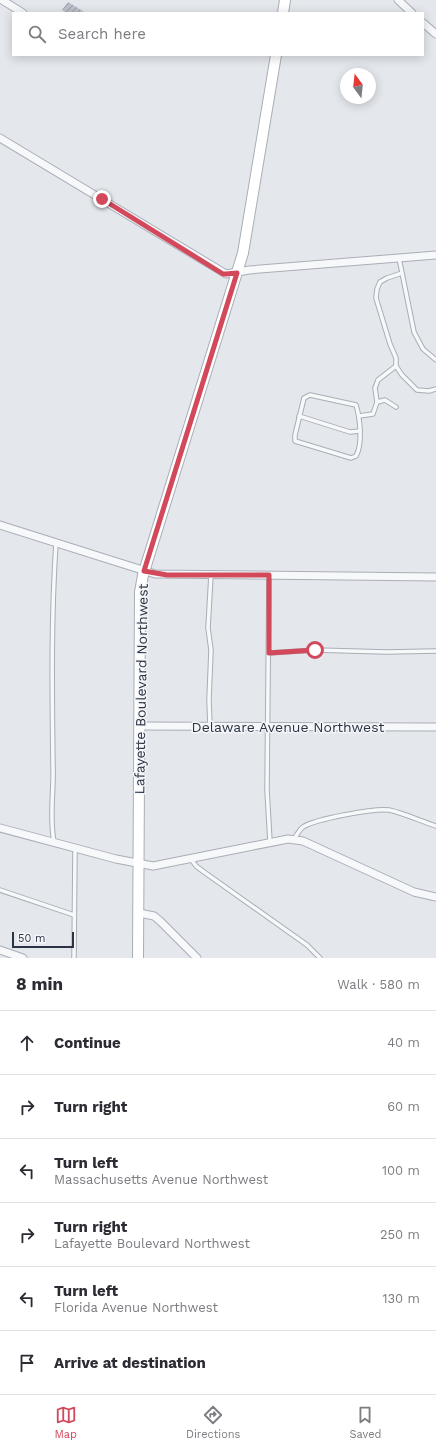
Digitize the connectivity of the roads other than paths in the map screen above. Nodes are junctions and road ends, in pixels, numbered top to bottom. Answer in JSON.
{"nodes":[{"id":1,"x":2,"y":0,"type":"edge"},
{"id":2,"x":285,"y":0,"type":"edge"},
{"id":3,"x":400,"y":1,"type":"edge"},
{"id":4,"x":21,"y":12,"type":"edge"},
{"id":5,"x":283,"y":12,"type":"edge"},
{"id":6,"x":411,"y":12,"type":"edge"},
{"id":7,"x":424,"y":24,"type":"edge"},
{"id":8,"x":436,"y":34,"type":"edge"},
{"id":9,"x":276,"y":56,"type":"edge"},
{"id":10,"x":0,"y":138,"type":"edge"},
{"id":11,"x":436,"y":255,"type":"edge"},
{"id":12,"x":399,"y":258,"type":"junction"},
{"id":13,"x":237,"y":273,"type":"junction"},
{"id":14,"x":402,"y":273,"type":"junction"},
{"id":15,"x":436,"y":360,"type":"edge"},
{"id":16,"x":396,"y":366,"type":"junction"},
{"id":17,"x":436,"y":389,"type":"edge"},
{"id":18,"x":377,"y":402,"type":"junction"},
{"id":19,"x":396,"y":406,"type":"dead end"},
{"id":20,"x":299,"y":416,"type":"junction"},
{"id":21,"x":360,"y":416,"type":"junction"},
{"id":22,"x":360,"y":431,"type":"junction"},
{"id":23,"x":0,"y":525,"type":"edge"},
{"id":24,"x":56,"y":543,"type":"junction"},
{"id":25,"x":144,"y":571,"type":"junction"},
{"id":26,"x":211,"y":575,"type":"junction"},
{"id":27,"x":269,"y":575,"type":"junction"},
{"id":28,"x":436,"y":577,"type":"edge"},
{"id":29,"x":436,"y":651,"type":"edge"},
{"id":30,"x":269,"y":653,"type":"junction"},
{"id":31,"x":140,"y":726,"type":"junction"},
{"id":32,"x":210,"y":726,"type":"junction"},
{"id":33,"x":269,"y":726,"type":"junction"},
{"id":34,"x":436,"y":728,"type":"edge"},
{"id":35,"x":436,"y":826,"type":"edge"},
{"id":36,"x":0,"y":828,"type":"edge"},
{"id":37,"x":294,"y":839,"type":"junction"},
{"id":38,"x":54,"y":842,"type":"junction"},
{"id":39,"x":270,"y":842,"type":"junction"},
{"id":40,"x":74,"y":848,"type":"junction"},
{"id":41,"x":190,"y":858,"type":"junction"},
{"id":42,"x":139,"y":864,"type":"junction"},
{"id":43,"x":0,"y":890,"type":"edge"},
{"id":44,"x":436,"y":897,"type":"edge"},
{"id":45,"x":139,"y":912,"type":"junction"},
{"id":46,"x":74,"y":915,"type":"junction"},
{"id":47,"x":0,"y":950,"type":"edge"},
{"id":48,"x":23,"y":958,"type":"edge"},
{"id":49,"x":74,"y":958,"type":"edge"},
{"id":50,"x":138,"y":958,"type":"edge"},
{"id":51,"x":196,"y":958,"type":"edge"},
{"id":52,"x":320,"y":958,"type":"edge"}],
"edges":[{"from":1,"to":4,"type":"street"},
{"from":2,"to":5,"type":"main road"},
{"from":3,"to":6,"type":"street"},
{"from":7,"to":8,"type":"street"},
{"from":9,"to":13,"type":"main road","name":"Lafayette Boulevard Northwest"},
{"from":10,"to":13,"type":"street"},
{"from":11,"to":12,"type":"street"},
{"from":12,"to":13,"type":"street"},
{"from":12,"to":14,"type":"lane"},
{"from":13,"to":25,"type":"main road","name":"Lafayette Boulevard Northwest"},
{"from":14,"to":15,"type":"lane"},
{"from":14,"to":16,"type":"lane"},
{"from":16,"to":17,"type":"lane"},
{"from":16,"to":18,"type":"lane"},
{"from":18,"to":19,"type":"lane"},
{"from":18,"to":21,"type":"lane"},
{"from":20,"to":21,"type":"lane"},
{"from":20,"to":22,"type":"lane"},
{"from":20,"to":22,"type":"lane"},
{"from":21,"to":22,"type":"lane"},
{"from":23,"to":24,"type":"street"},
{"from":24,"to":25,"type":"street"},
{"from":24,"to":38,"type":"lane"},
{"from":25,"to":26,"type":"street"},
{"from":25,"to":31,"type":"main road","name":"Lafayette Boulevard Northwest"},
{"from":26,"to":27,"type":"street"},
{"from":26,"to":32,"type":"lane"},
{"from":27,"to":28,"type":"street"},
{"from":27,"to":30,"type":"lane"},
{"from":29,"to":30,"type":"lane"},
{"from":30,"to":33,"type":"lane"},
{"from":31,"to":32,"type":"street","name":"Delaware Avenue Northwest"},
{"from":31,"to":42,"type":"main road","name":"Lafayette Boulevard Northwest"},
{"from":32,"to":33,"type":"street","name":"Delaware Avenue Northwest"},
{"from":33,"to":34,"type":"street","name":"Delaware Avenue Northwest"},
{"from":33,"to":39,"type":"lane"},
{"from":35,"to":37,"type":"lane"},
{"from":36,"to":38,"type":"street"},
{"from":37,"to":39,"type":"street"},
{"from":37,"to":44,"type":"street"},
{"from":38,"to":40,"type":"street"},
{"from":39,"to":41,"type":"street"},
{"from":40,"to":42,"type":"street"},
{"from":40,"to":46,"type":"lane"},
{"from":41,"to":42,"type":"street"},
{"from":41,"to":52,"type":"lane"},
{"from":42,"to":45,"type":"main road","name":"Lafayette Boulevard Northwest"},
{"from":43,"to":46,"type":"lane"},
{"from":45,"to":50,"type":"main road","name":"Lafayette Boulevard Northwest"},
{"from":45,"to":51,"type":"street"},
{"from":46,"to":49,"type":"lane"},
{"from":47,"to":48,"type":"street"}]}
